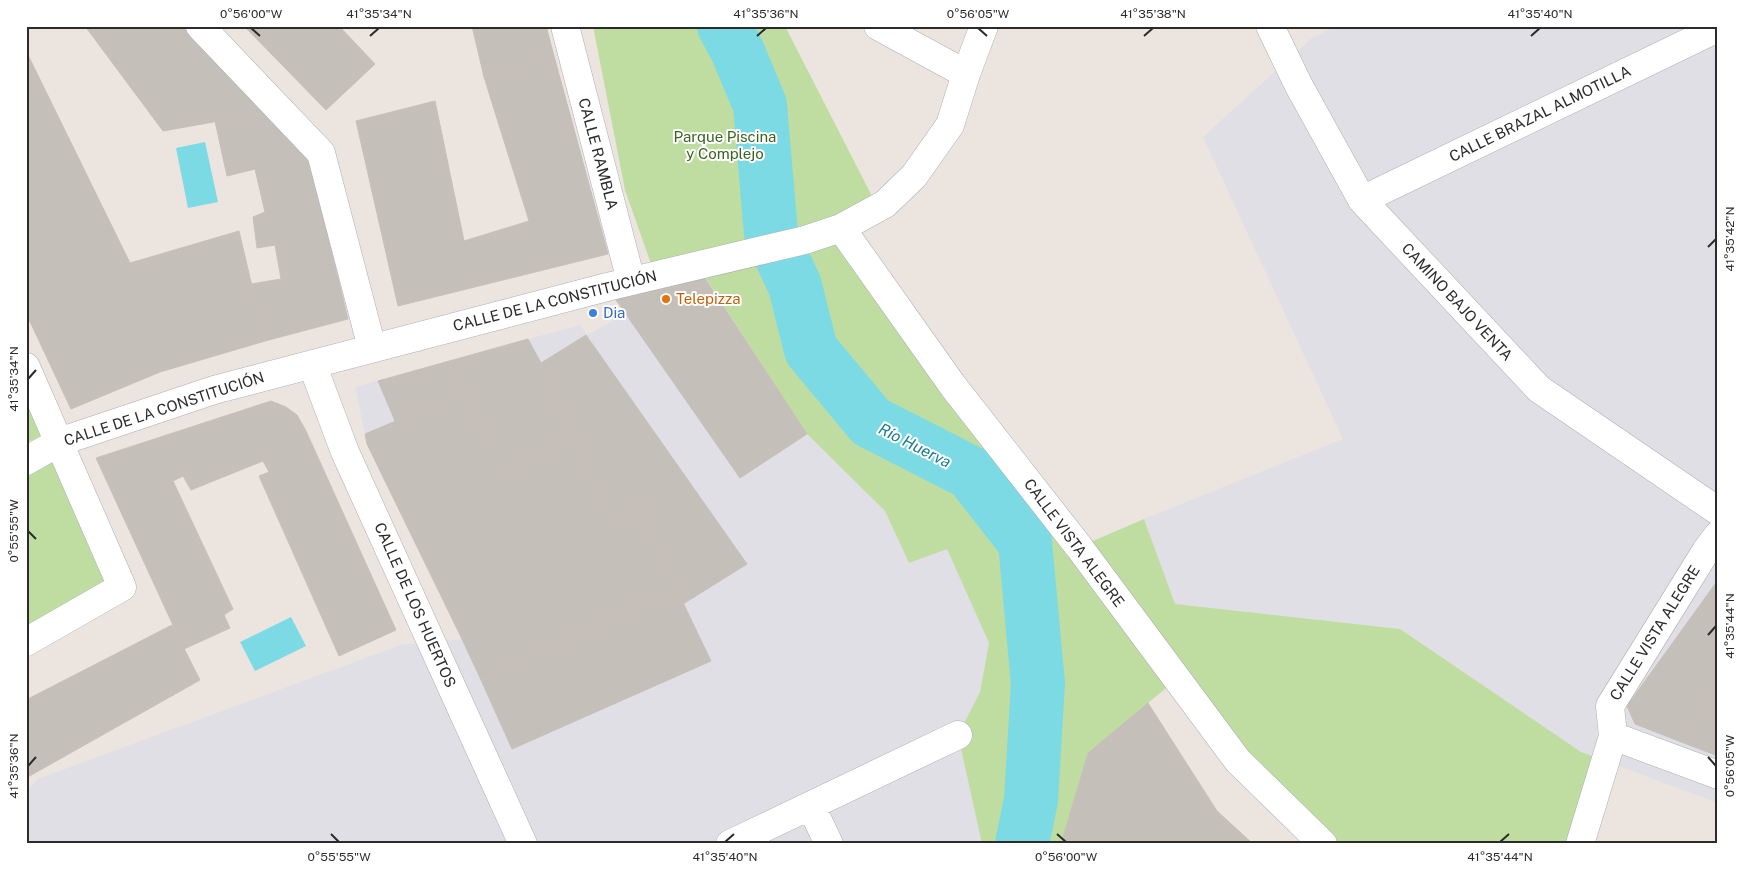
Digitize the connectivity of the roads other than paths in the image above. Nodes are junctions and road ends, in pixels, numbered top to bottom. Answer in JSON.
{"nodes":[{"id":1,"x":200,"y":26,"type":"edge"},
{"id":2,"x":565,"y":26,"type":"edge"},
{"id":3,"x":878,"y":26,"type":"edge"},
{"id":4,"x":984,"y":26,"type":"edge"},
{"id":5,"x":1270,"y":26,"type":"edge"},
{"id":6,"x":1718,"y":28,"type":"edge"},
{"id":7,"x":966,"y":74,"type":"junction"},
{"id":8,"x":1362,"y":200,"type":"junction"},
{"id":9,"x":841,"y":228,"type":"junction"},
{"id":10,"x":631,"y":281,"type":"junction"},
{"id":11,"x":372,"y":348,"type":"junction"},
{"id":12,"x":312,"y":364,"type":"junction"},
{"id":13,"x":26,"y":367,"type":"edge"},
{"id":14,"x":59,"y":442,"type":"junction"},
{"id":15,"x":26,"y":461,"type":"edge"},
{"id":16,"x":1718,"y":511,"type":"edge"},
{"id":17,"x":1718,"y":535,"type":"edge"},
{"id":18,"x":26,"y":642,"type":"edge"},
{"id":19,"x":958,"y":735,"type":"dead end"},
{"id":20,"x":1613,"y":736,"type":"junction"},
{"id":21,"x":1718,"y":775,"type":"edge"},
{"id":22,"x":811,"y":806,"type":"junction"},
{"id":23,"x":523,"y":844,"type":"edge"},
{"id":24,"x":730,"y":844,"type":"edge"},
{"id":25,"x":829,"y":844,"type":"edge"},
{"id":26,"x":1323,"y":844,"type":"edge"},
{"id":27,"x":1580,"y":844,"type":"edge"}],
"edges":[{"from":1,"to":11,"type":"street"},
{"from":2,"to":10,"type":"street","name":"CALLE RAMBLA"},
{"from":3,"to":7,"type":"street"},
{"from":4,"to":7,"type":"street","name":"CALLE DE LA CONSTITUCIÓN"},
{"from":5,"to":8,"type":"street","name":"CAMINO BAJO VENTA"},
{"from":6,"to":8,"type":"street","name":"CALLE BRAZAL ALMOTILLA"},
{"from":7,"to":9,"type":"street","name":"CALLE DE LA CONSTITUCIÓN"},
{"from":8,"to":16,"type":"street","name":"CAMINO BAJO VENTA"},
{"from":9,"to":10,"type":"street","name":"CALLE DE LA CONSTITUCIÓN"},
{"from":9,"to":26,"type":"street","name":"CALLE VISTA ALEGRE"},
{"from":10,"to":11,"type":"street","name":"CALLE DE LA CONSTITUCIÓN"},
{"from":11,"to":12,"type":"street","name":"CALLE DE LA CONSTITUCIÓN"},
{"from":12,"to":14,"type":"street","name":"CALLE DE LA CONSTITUCIÓN"},
{"from":12,"to":23,"type":"street","name":"CALLE DE LOS HUERTOS"},
{"from":13,"to":14,"type":"street"},
{"from":14,"to":15,"type":"street","name":"CALLE DE LA CONSTITUCIÓN"},
{"from":14,"to":18,"type":"street"},
{"from":17,"to":20,"type":"street","name":"CALLE VISTA ALEGRE"},
{"from":19,"to":22,"type":"street"},
{"from":20,"to":21,"type":"street"},
{"from":20,"to":27,"type":"street","name":"CALLE VISTA ALEGRE"},
{"from":22,"to":24,"type":"street"},
{"from":22,"to":25,"type":"street"}]}
